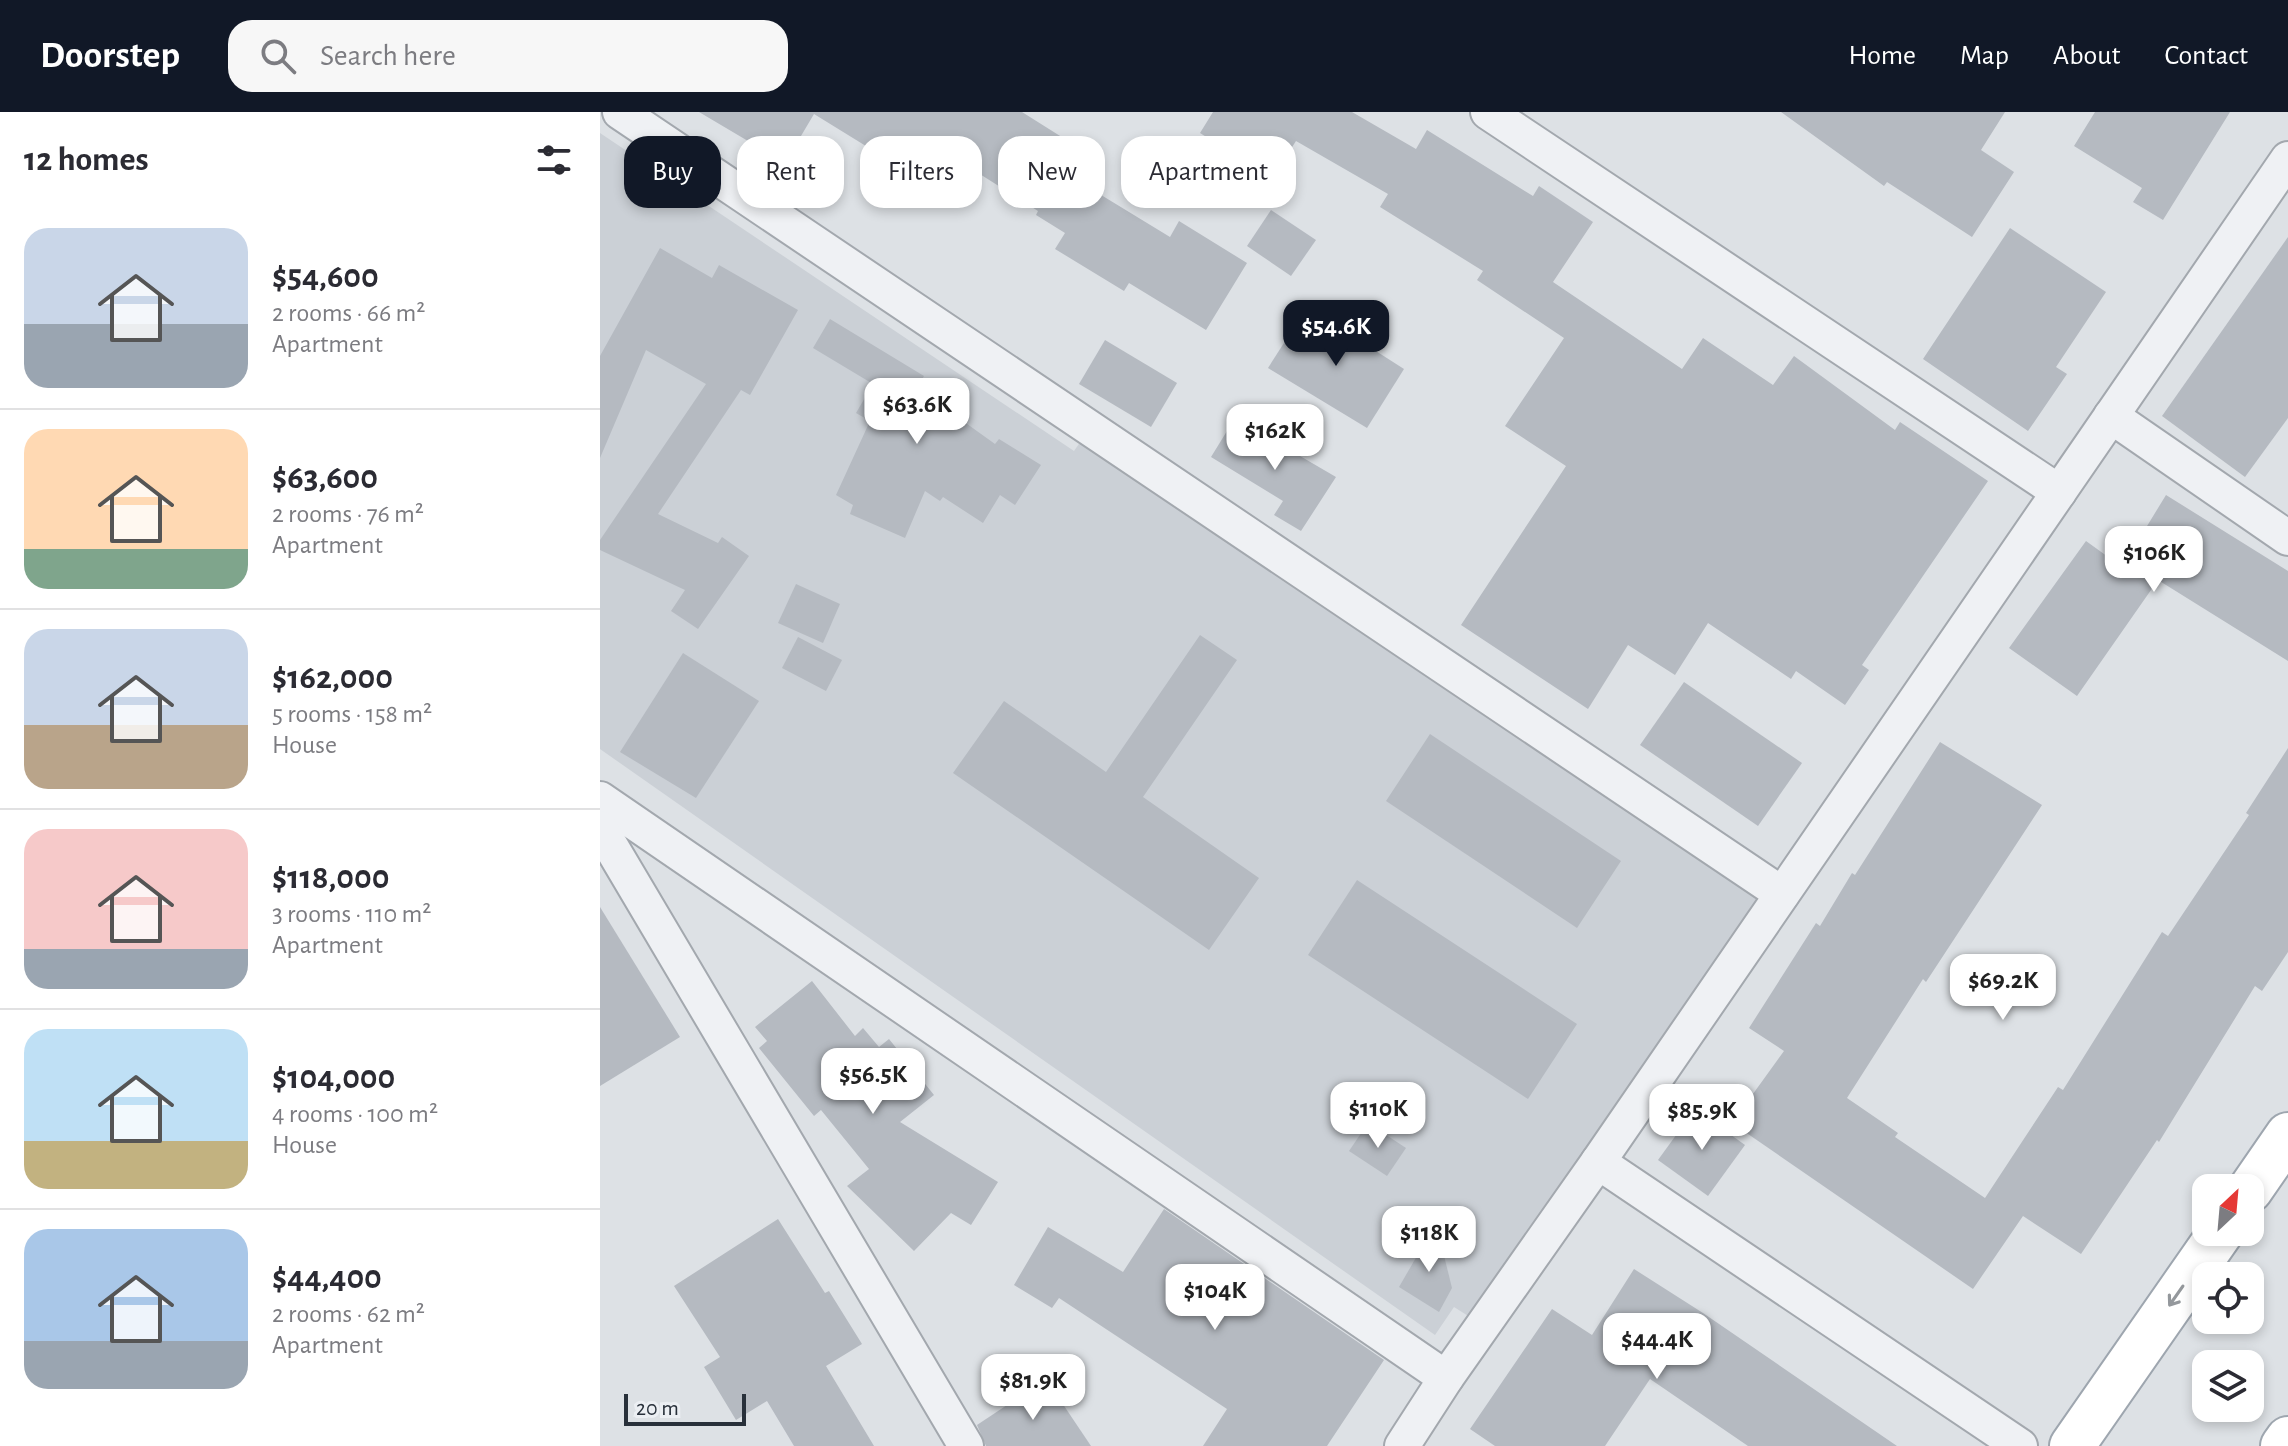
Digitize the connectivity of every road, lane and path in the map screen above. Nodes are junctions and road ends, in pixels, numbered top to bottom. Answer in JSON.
{"nodes":[{"id":1,"x":620,"y":112,"type":"edge"},
{"id":2,"x":1488,"y":112,"type":"edge"},
{"id":3,"x":2288,"y":159,"type":"edge"},
{"id":4,"x":2111,"y":416,"type":"junction"},
{"id":5,"x":2059,"y":492,"type":"junction"},
{"id":6,"x":2288,"y":538,"type":"edge"},
{"id":7,"x":600,"y":799,"type":"edge"},
{"id":8,"x":600,"y":828,"type":"edge"},
{"id":9,"x":1782,"y":894,"type":"junction"},
{"id":10,"x":2288,"y":1135,"type":"edge"},
{"id":11,"x":1598,"y":1162,"type":"junction"},
{"id":12,"x":2261,"y":1174,"type":"edge"},
{"id":13,"x":2211,"y":1246,"type":"edge"},
{"id":14,"x":1446,"y":1378,"type":"junction"},
{"id":15,"x":2288,"y":1439,"type":"edge"},
{"id":16,"x":966,"y":1446,"type":"edge"},
{"id":17,"x":1402,"y":1446,"type":"edge"},
{"id":18,"x":2020,"y":1446,"type":"edge"},
{"id":19,"x":2072,"y":1446,"type":"edge"},
{"id":20,"x":2283,"y":1446,"type":"edge"}],
"edges":[{"from":1,"to":9,"type":"street"},
{"from":2,"to":5,"type":"street"},
{"from":3,"to":4,"type":"street"},
{"from":4,"to":5,"type":"street"},
{"from":4,"to":6,"type":"street"},
{"from":5,"to":9,"type":"street"},
{"from":7,"to":14,"type":"street"},
{"from":8,"to":16,"type":"street"},
{"from":9,"to":11,"type":"street"},
{"from":10,"to":12,"type":"main road"},
{"from":11,"to":14,"type":"street"},
{"from":11,"to":18,"type":"street"},
{"from":13,"to":19,"type":"main road","one_way":true},
{"from":14,"to":17,"type":"street"},
{"from":15,"to":20,"type":"main road"}]}
